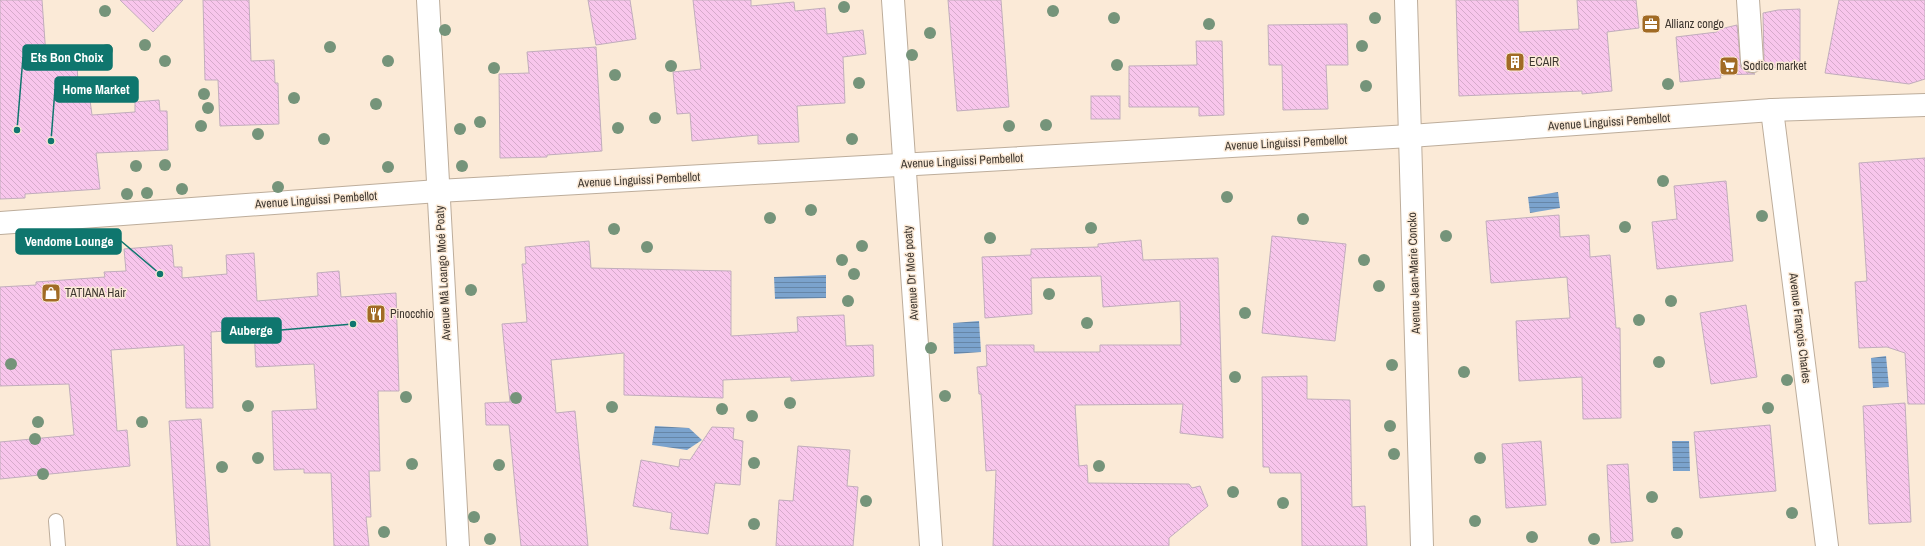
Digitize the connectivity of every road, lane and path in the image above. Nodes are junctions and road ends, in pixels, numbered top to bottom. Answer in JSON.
{"nodes":[{"id":1,"x":428,"y":0,"type":"edge"},
{"id":2,"x":893,"y":0,"type":"edge"},
{"id":3,"x":1406,"y":0,"type":"edge"},
{"id":4,"x":1748,"y":0,"type":"edge"},
{"id":5,"x":1752,"y":61,"type":"dead end"},
{"id":6,"x":1925,"y":105,"type":"edge"},
{"id":7,"x":1772,"y":110,"type":"junction"},
{"id":8,"x":1410,"y":136,"type":"junction"},
{"id":9,"x":903,"y":165,"type":"junction"},
{"id":10,"x":438,"y":191,"type":"junction"},
{"id":11,"x":0,"y":223,"type":"edge"},
{"id":12,"x":56,"y":521,"type":"dead end"},
{"id":13,"x":58,"y":546,"type":"edge"},
{"id":14,"x":458,"y":546,"type":"edge"},
{"id":15,"x":931,"y":546,"type":"edge"},
{"id":16,"x":1422,"y":546,"type":"edge"},
{"id":17,"x":1827,"y":546,"type":"edge"}],
"edges":[{"from":1,"to":10,"type":"street","name":"Avenue Mâ Loango Moé Poaty"},
{"from":2,"to":9,"type":"street","name":"Avenue Dr Moé poaty"},
{"from":3,"to":8,"type":"street","name":"Avenue Jean-Marie Concko"},
{"from":4,"to":5,"type":"street"},
{"from":6,"to":7,"type":"street","name":"Avenue Linguissi Pembellot"},
{"from":7,"to":8,"type":"street","name":"Avenue Linguissi Pembellot"},
{"from":7,"to":17,"type":"street","name":"Avenue François Charles"},
{"from":8,"to":9,"type":"street","name":"Avenue Linguissi Pembellot"},
{"from":8,"to":16,"type":"street","name":"Avenue Jean-Marie Concko"},
{"from":9,"to":10,"type":"street","name":"Avenue Linguissi Pembellot"},
{"from":9,"to":15,"type":"street","name":"Avenue Dr Moé poaty"},
{"from":10,"to":11,"type":"street","name":"Avenue Linguissi Pembellot"},
{"from":10,"to":14,"type":"street","name":"Avenue Mâ Loango Moé Poaty"},
{"from":12,"to":13,"type":"lane"}]}
